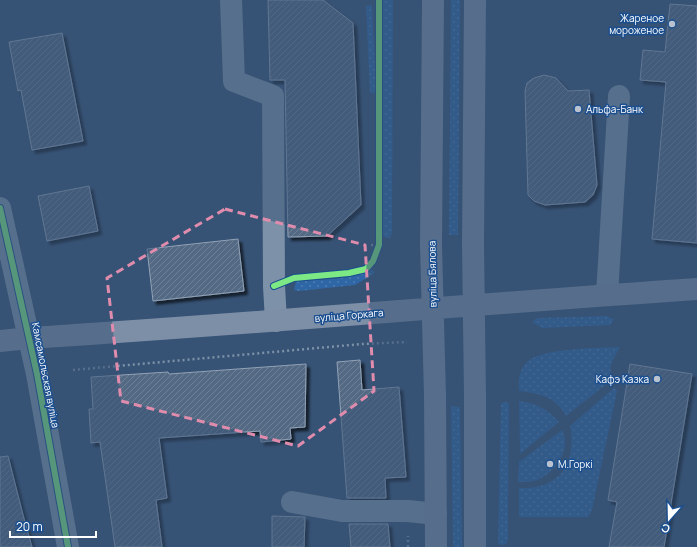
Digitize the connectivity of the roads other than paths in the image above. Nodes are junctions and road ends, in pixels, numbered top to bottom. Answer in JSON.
{"nodes":[{"id":1,"x":231,"y":0,"type":"edge"},
{"id":2,"x":433,"y":0,"type":"edge"},
{"id":3,"x":475,"y":0,"type":"edge"},
{"id":4,"x":619,"y":96,"type":"dead end"},
{"id":5,"x":0,"y":208,"type":"edge"},
{"id":6,"x":697,"y":289,"type":"edge"},
{"id":7,"x":608,"y":295,"type":"junction"},
{"id":8,"x":473,"y":305,"type":"junction"},
{"id":9,"x":432,"y":309,"type":"junction"},
{"id":10,"x":276,"y":321,"type":"junction"},
{"id":11,"x":29,"y":338,"type":"junction"},
{"id":12,"x":0,"y":341,"type":"edge"},
{"id":13,"x":292,"y":502,"type":"dead end"},
{"id":14,"x":436,"y":514,"type":"junction"},
{"id":15,"x":68,"y":547,"type":"edge"},
{"id":16,"x":436,"y":547,"type":"edge"},
{"id":17,"x":475,"y":547,"type":"edge"}],
"edges":[{"from":1,"to":10,"type":"street"},
{"from":2,"to":9,"type":"main road","name":"вуліца Бялова"},
{"from":3,"to":8,"type":"main road"},
{"from":4,"to":7,"type":"street"},
{"from":5,"to":11,"type":"street","name":"Камсамольская вуліца"},
{"from":6,"to":7,"type":"main road","name":"вуліца Горкага"},
{"from":7,"to":8,"type":"main road","name":"вуліца Горкага"},
{"from":8,"to":9,"type":"main road","name":"вуліца Горкага"},
{"from":8,"to":17,"type":"main road"},
{"from":9,"to":10,"type":"main road","name":"вуліца Горкага"},
{"from":9,"to":14,"type":"main road","name":"вуліца Бялова"},
{"from":10,"to":11,"type":"main road","name":"вуліца Горкага"},
{"from":11,"to":12,"type":"main road","name":"вуліца Горкага"},
{"from":11,"to":15,"type":"street","name":"Камсамольская вуліца"},
{"from":13,"to":14,"type":"street"},
{"from":14,"to":16,"type":"main road","name":"вуліца Бялова"}]}
